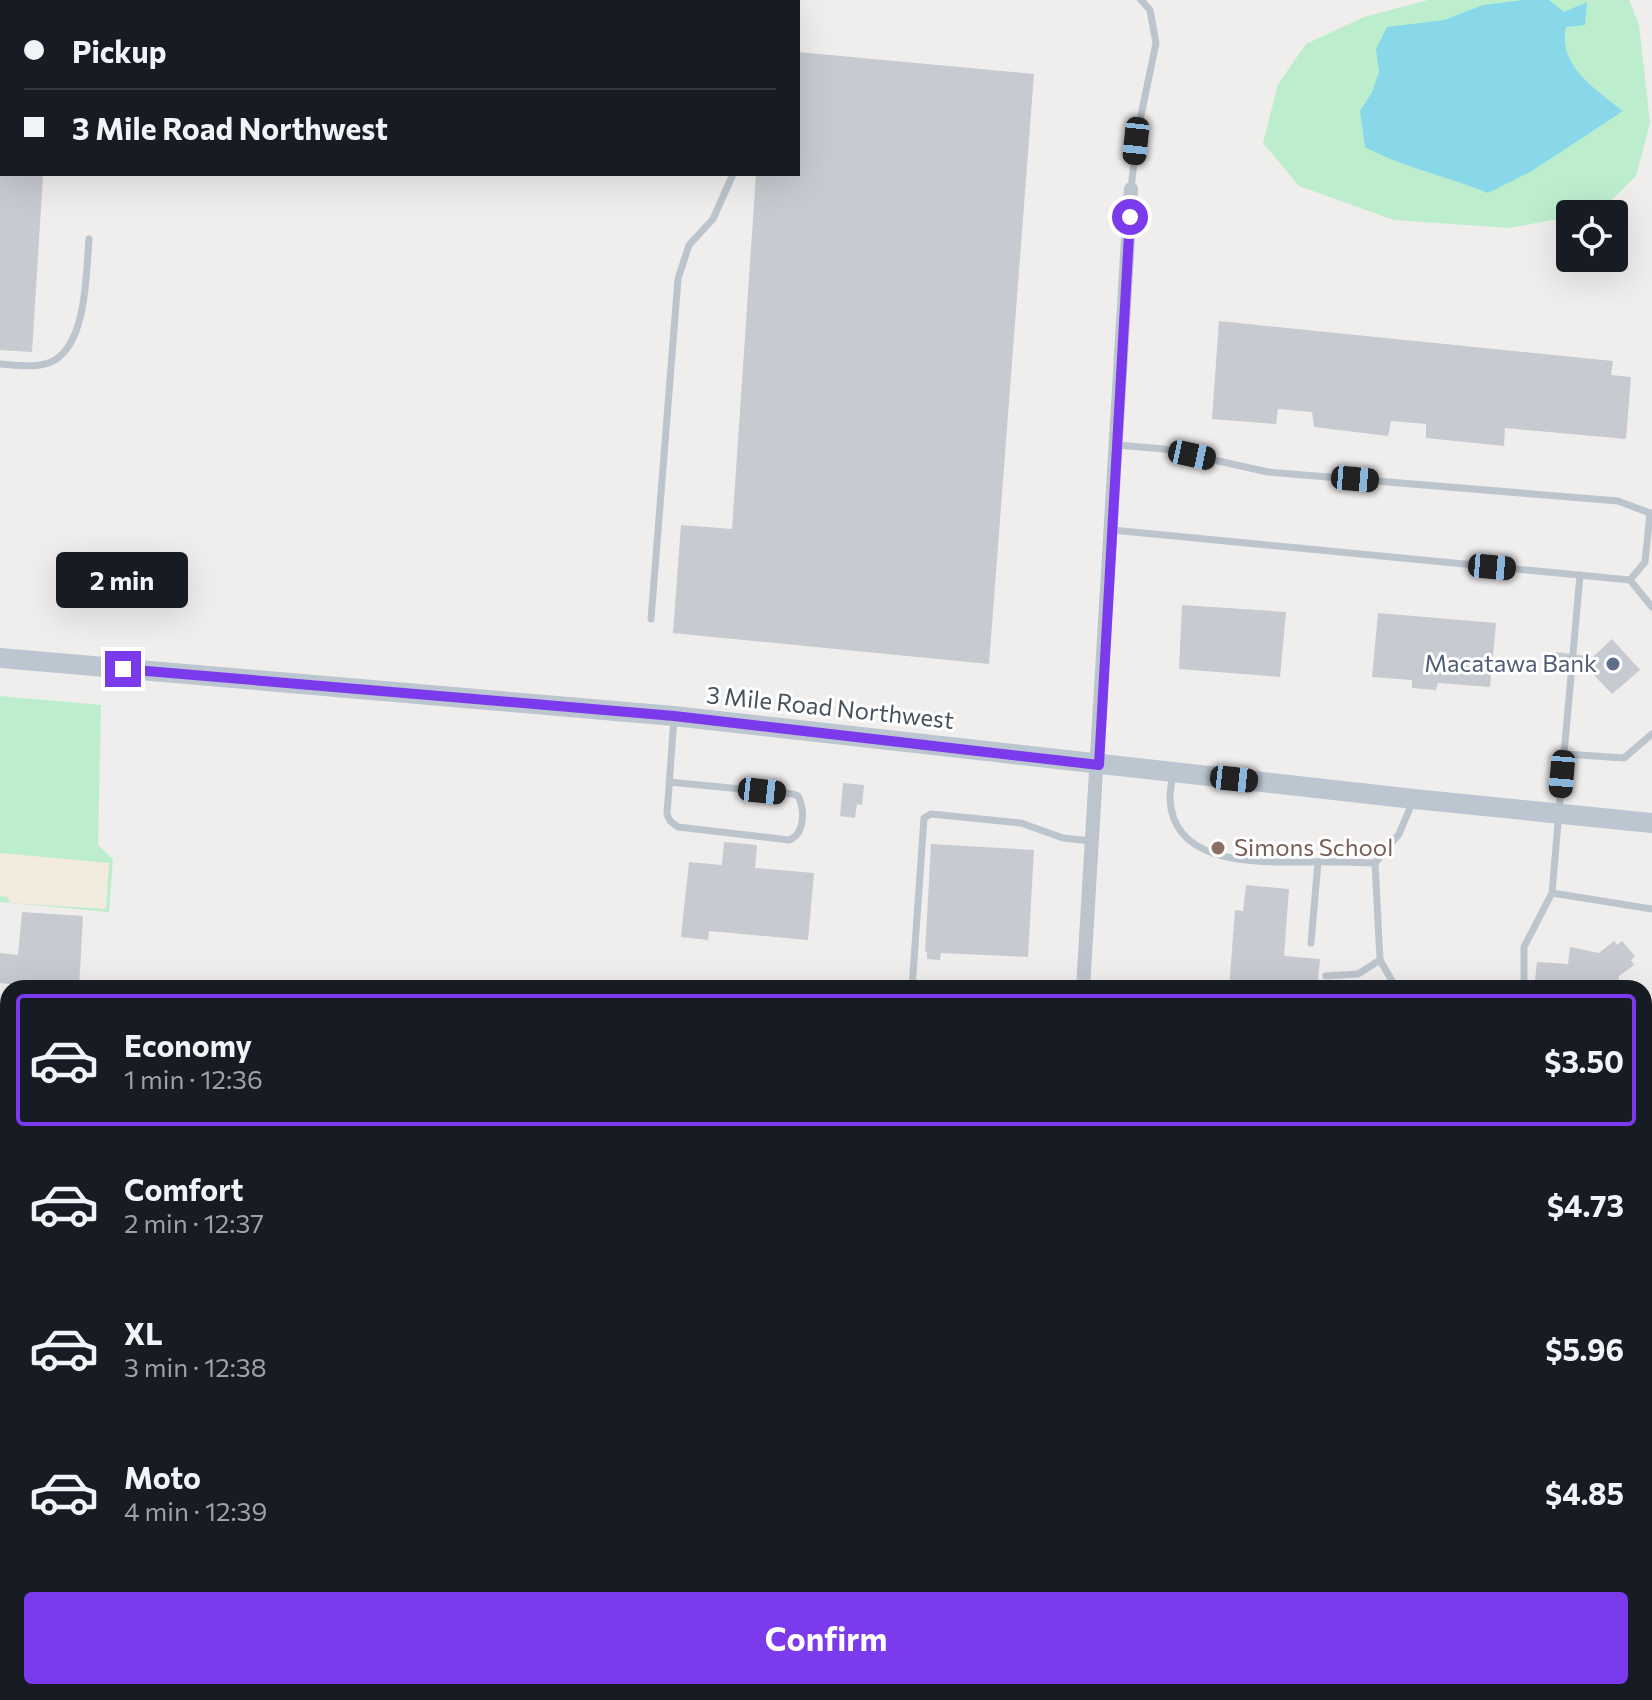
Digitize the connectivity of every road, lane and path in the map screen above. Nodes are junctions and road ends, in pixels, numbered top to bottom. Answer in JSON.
{"nodes":[{"id":1,"x":1141,"y":0,"type":"edge"},
{"id":2,"x":732,"y":176,"type":"edge"},
{"id":3,"x":1131,"y":189,"type":"joint"},
{"id":4,"x":89,"y":239,"type":"dead end"},
{"id":5,"x":0,"y":364,"type":"edge"},
{"id":6,"x":1117,"y":445,"type":"junction"},
{"id":7,"x":1651,"y":513,"type":"edge"},
{"id":8,"x":1112,"y":530,"type":"junction"},
{"id":9,"x":1580,"y":575,"type":"junction"},
{"id":10,"x":1630,"y":580,"type":"junction"},
{"id":11,"x":1652,"y":607,"type":"edge"},
{"id":12,"x":651,"y":619,"type":"dead end"},
{"id":13,"x":0,"y":658,"type":"edge"},
{"id":14,"x":674,"y":716,"type":"junction"},
{"id":15,"x":1652,"y":734,"type":"edge"},
{"id":16,"x":1564,"y":754,"type":"junction"},
{"id":17,"x":1099,"y":765,"type":"junction"},
{"id":18,"x":1174,"y":772,"type":"junction"},
{"id":19,"x":669,"y":782,"type":"junction"},
{"id":20,"x":1414,"y":799,"type":"junction"},
{"id":21,"x":1559,"y":814,"type":"junction"},
{"id":22,"x":1652,"y":823,"type":"edge"},
{"id":23,"x":1093,"y":842,"type":"junction"},
{"id":24,"x":1318,"y":862,"type":"junction"},
{"id":25,"x":1375,"y":863,"type":"junction"},
{"id":26,"x":1552,"y":893,"type":"junction"},
{"id":27,"x":1652,"y":909,"type":"edge"},
{"id":28,"x":1311,"y":943,"type":"dead end"},
{"id":29,"x":1380,"y":960,"type":"junction"},
{"id":30,"x":1326,"y":976,"type":"dead end"},
{"id":31,"x":913,"y":980,"type":"edge"},
{"id":32,"x":1084,"y":980,"type":"edge"},
{"id":33,"x":1391,"y":980,"type":"edge"},
{"id":34,"x":1524,"y":980,"type":"edge"}],
"edges":[{"from":1,"to":3,"type":"lane"},
{"from":2,"to":12,"type":"lane"},
{"from":3,"to":6,"type":"street"},
{"from":4,"to":5,"type":"lane"},
{"from":6,"to":7,"type":"lane"},
{"from":6,"to":8,"type":"street"},
{"from":7,"to":10,"type":"lane"},
{"from":8,"to":9,"type":"lane"},
{"from":8,"to":17,"type":"street"},
{"from":9,"to":10,"type":"lane"},
{"from":9,"to":16,"type":"lane"},
{"from":10,"to":11,"type":"lane"},
{"from":13,"to":14,"type":"main road","name":"3 Mile Road Northwest"},
{"from":14,"to":17,"type":"main road","name":"3 Mile Road Northwest"},
{"from":14,"to":19,"type":"lane"},
{"from":15,"to":16,"type":"lane"},
{"from":16,"to":21,"type":"lane"},
{"from":17,"to":18,"type":"main road","name":"3 Mile Road Northwest"},
{"from":17,"to":23,"type":"street"},
{"from":18,"to":20,"type":"main road","name":"3 Mile Road Northwest"},
{"from":18,"to":24,"type":"lane"},
{"from":19,"to":19,"type":"lane"},
{"from":20,"to":21,"type":"main road","name":"3 Mile Road Northwest"},
{"from":20,"to":25,"type":"lane"},
{"from":21,"to":22,"type":"main road","name":"3 Mile Road Northwest"},
{"from":21,"to":26,"type":"lane"},
{"from":23,"to":31,"type":"lane"},
{"from":23,"to":32,"type":"street"},
{"from":24,"to":25,"type":"lane"},
{"from":24,"to":28,"type":"lane"},
{"from":25,"to":29,"type":"lane"},
{"from":26,"to":27,"type":"lane"},
{"from":26,"to":34,"type":"lane"},
{"from":29,"to":30,"type":"lane"},
{"from":29,"to":33,"type":"lane"}]}
